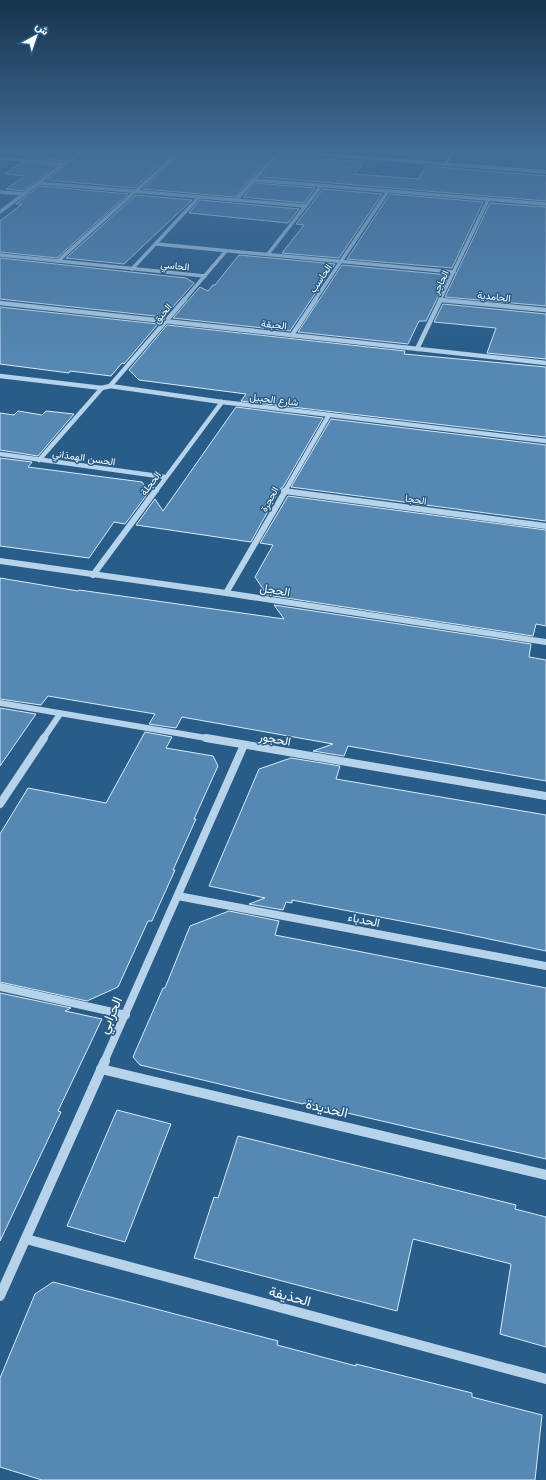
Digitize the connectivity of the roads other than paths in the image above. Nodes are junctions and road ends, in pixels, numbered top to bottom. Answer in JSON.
{"nodes":[{"id":1,"x":102,"y":221,"type":"edge"},
{"id":2,"x":177,"y":221,"type":"edge"},
{"id":3,"x":293,"y":221,"type":"edge"},
{"id":4,"x":368,"y":221,"type":"edge"},
{"id":5,"x":478,"y":221,"type":"edge"},
{"id":6,"x":156,"y":244,"type":"junction"},
{"id":7,"x":226,"y":251,"type":"junction"},
{"id":8,"x":268,"y":254,"type":"junction"},
{"id":9,"x":0,"y":255,"type":"edge"},
{"id":10,"x":58,"y":261,"type":"junction"},
{"id":11,"x":341,"y":262,"type":"junction"},
{"id":12,"x":132,"y":268,"type":"junction"},
{"id":13,"x":454,"y":272,"type":"junction"},
{"id":14,"x":205,"y":276,"type":"junction"},
{"id":15,"x":441,"y":300,"type":"junction"},
{"id":16,"x":0,"y":303,"type":"edge"},
{"id":17,"x":546,"y":310,"type":"edge"},
{"id":18,"x":167,"y":322,"type":"junction"},
{"id":19,"x":292,"y":335,"type":"junction"},
{"id":20,"x":417,"y":349,"type":"junction"},
{"id":21,"x":546,"y":363,"type":"edge"},
{"id":22,"x":0,"y":376,"type":"edge"},
{"id":23,"x":110,"y":386,"type":"junction"},
{"id":24,"x":102,"y":388,"type":"junction"},
{"id":25,"x":222,"y":402,"type":"junction"},
{"id":26,"x":329,"y":415,"type":"junction"},
{"id":27,"x":546,"y":441,"type":"edge"},
{"id":28,"x":0,"y":454,"type":"edge"},
{"id":29,"x":39,"y":460,"type":"junction"},
{"id":30,"x":165,"y":477,"type":"junction"},
{"id":31,"x":284,"y":491,"type":"junction"},
{"id":32,"x":546,"y":526,"type":"edge"},
{"id":33,"x":0,"y":561,"type":"edge"},
{"id":34,"x":93,"y":575,"type":"junction"},
{"id":35,"x":226,"y":593,"type":"junction"},
{"id":36,"x":546,"y":642,"type":"edge"},
{"id":37,"x":0,"y":703,"type":"edge"},
{"id":38,"x":60,"y":714,"type":"junction"},
{"id":39,"x":244,"y":745,"type":"junction"},
{"id":40,"x":546,"y":796,"type":"edge"},
{"id":41,"x":0,"y":804,"type":"edge"},
{"id":42,"x":178,"y":896,"type":"junction"},
{"id":43,"x":546,"y":966,"type":"edge"},
{"id":44,"x":0,"y":987,"type":"edge"},
{"id":45,"x":126,"y":1015,"type":"junction"},
{"id":46,"x":101,"y":1069,"type":"junction"},
{"id":47,"x":546,"y":1175,"type":"edge"},
{"id":48,"x":26,"y":1239,"type":"junction"},
{"id":49,"x":0,"y":1296,"type":"edge"},
{"id":50,"x":546,"y":1379,"type":"edge"}],
"edges":[{"from":1,"to":10,"type":"street"},
{"from":2,"to":6,"type":"street"},
{"from":3,"to":8,"type":"street"},
{"from":4,"to":11,"type":"street","name":"الحاسب"},
{"from":5,"to":13,"type":"street","name":"الحاجر"},
{"from":6,"to":7,"type":"street"},
{"from":6,"to":12,"type":"street"},
{"from":7,"to":8,"type":"street"},
{"from":7,"to":14,"type":"street","name":"الحبق"},
{"from":8,"to":11,"type":"street"},
{"from":9,"to":10,"type":"street","name":"الحاسي"},
{"from":10,"to":12,"type":"street","name":"الحاسي"},
{"from":11,"to":13,"type":"street"},
{"from":11,"to":19,"type":"street","name":"الحاسب"},
{"from":12,"to":14,"type":"street","name":"الحاسي"},
{"from":13,"to":15,"type":"street","name":"الحاجر"},
{"from":14,"to":18,"type":"street","name":"الحبق"},
{"from":15,"to":17,"type":"street","name":"الحامدية"},
{"from":15,"to":20,"type":"street","name":"الحاجر"},
{"from":16,"to":18,"type":"street","name":"الحبقة"},
{"from":18,"to":19,"type":"street","name":"الحبقة"},
{"from":18,"to":23,"type":"street","name":"الحبق"},
{"from":19,"to":20,"type":"street","name":"الحبقة"},
{"from":20,"to":21,"type":"street","name":"الحبقة"},
{"from":22,"to":24,"type":"street","name":"شارع الحبيل"},
{"from":23,"to":24,"type":"street","name":"شارع الحبيل"},
{"from":23,"to":25,"type":"street","name":"شارع الحبيل"},
{"from":24,"to":29,"type":"street"},
{"from":25,"to":26,"type":"street","name":"شارع الحبيل"},
{"from":25,"to":30,"type":"street","name":"الحجلة"},
{"from":26,"to":27,"type":"street","name":"شارع الحبيل"},
{"from":26,"to":31,"type":"street","name":"الحجرة"},
{"from":28,"to":29,"type":"street","name":"الحسن الهمذاني"},
{"from":29,"to":30,"type":"street","name":"الحسن الهمذاني"},
{"from":30,"to":34,"type":"street","name":"الحجلة"},
{"from":31,"to":32,"type":"street","name":"الحجا"},
{"from":31,"to":35,"type":"street","name":"الحجرة"},
{"from":33,"to":34,"type":"street","name":"الحجل"},
{"from":34,"to":35,"type":"street","name":"الحجل"},
{"from":35,"to":36,"type":"street","name":"الحجل"},
{"from":37,"to":38,"type":"street","name":"الحجور"},
{"from":38,"to":39,"type":"street","name":"الحجور"},
{"from":38,"to":41,"type":"street"},
{"from":39,"to":40,"type":"street","name":"الحجور"},
{"from":39,"to":42,"type":"street","name":"الحرابي"},
{"from":42,"to":43,"type":"street","name":"الحدباء"},
{"from":42,"to":45,"type":"street","name":"الحرابي"},
{"from":44,"to":45,"type":"street"},
{"from":45,"to":46,"type":"street","name":"الحرابي"},
{"from":46,"to":47,"type":"street","name":"الحديدة"},
{"from":46,"to":48,"type":"street","name":"الحرابي"},
{"from":48,"to":49,"type":"street","name":"الحرابي"},
{"from":48,"to":50,"type":"street","name":"الحذيفة"}]}
